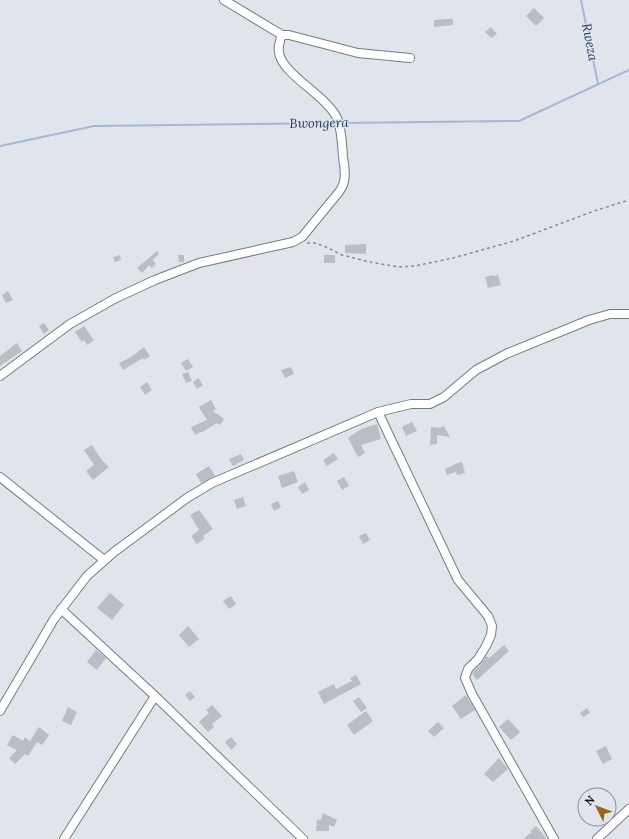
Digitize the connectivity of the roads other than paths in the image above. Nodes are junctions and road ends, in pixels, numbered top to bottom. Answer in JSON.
{"nodes":[{"id":1,"x":224,"y":0,"type":"edge"},
{"id":2,"x":282,"y":35,"type":"junction"},
{"id":3,"x":410,"y":58,"type":"dead end"},
{"id":4,"x":629,"y":314,"type":"edge"},
{"id":5,"x":0,"y":376,"type":"edge"},
{"id":6,"x":378,"y":412,"type":"junction"},
{"id":7,"x":0,"y":477,"type":"edge"},
{"id":8,"x":104,"y":560,"type":"junction"},
{"id":9,"x":61,"y":609,"type":"junction"},
{"id":10,"x":155,"y":696,"type":"junction"},
{"id":11,"x":0,"y":711,"type":"edge"},
{"id":12,"x":629,"y":809,"type":"edge"},
{"id":13,"x":64,"y":839,"type":"edge"},
{"id":14,"x":303,"y":839,"type":"edge"},
{"id":15,"x":554,"y":839,"type":"edge"},
{"id":16,"x":597,"y":839,"type":"edge"}],
"edges":[{"from":1,"to":2,"type":"street"},
{"from":2,"to":3,"type":"street"},
{"from":2,"to":5,"type":"street"},
{"from":4,"to":6,"type":"street"},
{"from":6,"to":8,"type":"street"},
{"from":6,"to":15,"type":"street"},
{"from":7,"to":8,"type":"street"},
{"from":8,"to":9,"type":"street"},
{"from":9,"to":10,"type":"street"},
{"from":9,"to":11,"type":"street"},
{"from":10,"to":13,"type":"street"},
{"from":10,"to":14,"type":"street"},
{"from":12,"to":16,"type":"street"}]}
